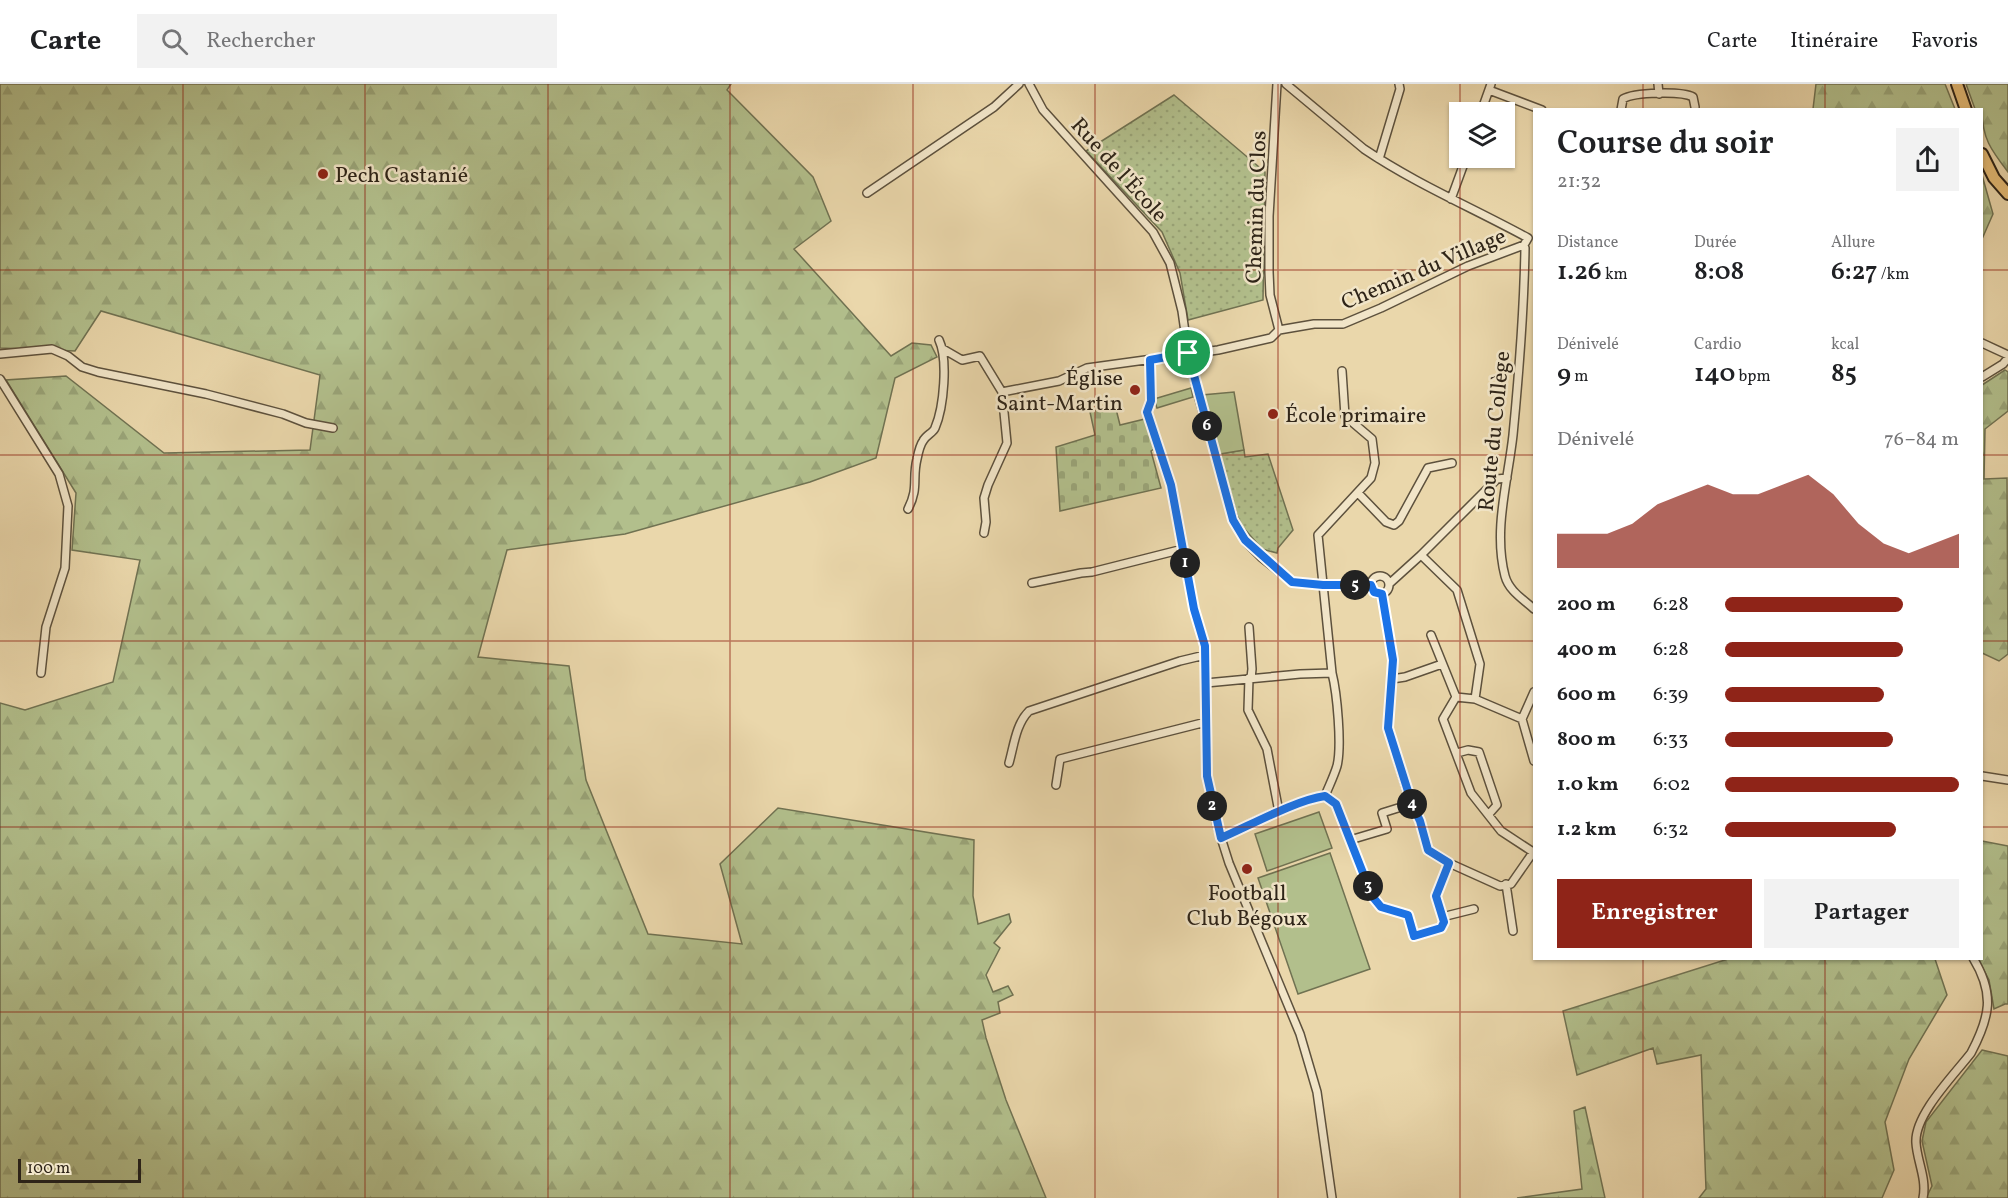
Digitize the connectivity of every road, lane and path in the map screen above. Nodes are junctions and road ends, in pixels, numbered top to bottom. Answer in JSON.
{"nodes":[{"id":1,"x":1019,"y":84,"type":"edge"},
{"id":2,"x":1029,"y":84,"type":"edge"},
{"id":3,"x":1278,"y":84,"type":"edge"},
{"id":4,"x":1286,"y":84,"type":"edge"},
{"id":5,"x":1399,"y":84,"type":"edge"},
{"id":6,"x":1658,"y":84,"type":"edge"},
{"id":7,"x":1957,"y":84,"type":"edge"},
{"id":8,"x":1490,"y":87,"type":"edge"},
{"id":9,"x":1659,"y":94,"type":"junction"},
{"id":10,"x":1485,"y":102,"type":"edge"},
{"id":11,"x":1695,"y":107,"type":"dead end"},
{"id":12,"x":1537,"y":108,"type":"edge"},
{"id":13,"x":1621,"y":108,"type":"edge"},
{"id":14,"x":1965,"y":108,"type":"edge"},
{"id":15,"x":1983,"y":155,"type":"edge"},
{"id":16,"x":1379,"y":159,"type":"junction"},
{"id":17,"x":1462,"y":168,"type":"edge"},
{"id":18,"x":867,"y":193,"type":"dead end"},
{"id":19,"x":2008,"y":194,"type":"edge"},
{"id":20,"x":1451,"y":200,"type":"junction"},
{"id":21,"x":1531,"y":237,"type":"edge"},
{"id":22,"x":1524,"y":245,"type":"junction"},
{"id":23,"x":1279,"y":330,"type":"junction"},
{"id":24,"x":939,"y":340,"type":"dead end"},
{"id":25,"x":1983,"y":344,"type":"edge"},
{"id":26,"x":943,"y":349,"type":"junction"},
{"id":27,"x":1188,"y":353,"type":"junction"},
{"id":28,"x":0,"y":354,"type":"edge"},
{"id":29,"x":2008,"y":357,"type":"edge"},
{"id":30,"x":1150,"y":360,"type":"junction"},
{"id":31,"x":1342,"y":371,"type":"dead end"},
{"id":32,"x":1983,"y":376,"type":"edge"},
{"id":33,"x":0,"y":380,"type":"edge"},
{"id":34,"x":1002,"y":392,"type":"junction"},
{"id":35,"x":333,"y":428,"type":"dead end"},
{"id":36,"x":1452,"y":463,"type":"dead end"},
{"id":37,"x":1507,"y":478,"type":"junction"},
{"id":38,"x":1358,"y":493,"type":"junction"},
{"id":39,"x":908,"y":509,"type":"dead end"},
{"id":40,"x":984,"y":533,"type":"dead end"},
{"id":41,"x":1183,"y":549,"type":"junction"},
{"id":42,"x":1421,"y":555,"type":"junction"},
{"id":43,"x":1032,"y":584,"type":"dead end"},
{"id":44,"x":1389,"y":584,"type":"junction"},
{"id":45,"x":1323,"y":585,"type":"junction"},
{"id":46,"x":1371,"y":585,"type":"junction"},
{"id":47,"x":1382,"y":594,"type":"junction"},
{"id":48,"x":1533,"y":608,"type":"edge"},
{"id":49,"x":1249,"y":627,"type":"dead end"},
{"id":50,"x":1431,"y":635,"type":"dead end"},
{"id":51,"x":1205,"y":655,"type":"junction"},
{"id":52,"x":1442,"y":664,"type":"junction"},
{"id":53,"x":41,"y":673,"type":"dead end"},
{"id":54,"x":1332,"y":673,"type":"junction"},
{"id":55,"x":1250,"y":678,"type":"junction"},
{"id":56,"x":1392,"y":679,"type":"junction"},
{"id":57,"x":1206,"y":683,"type":"junction"},
{"id":58,"x":1533,"y":694,"type":"edge"},
{"id":59,"x":1456,"y":697,"type":"junction"},
{"id":60,"x":1475,"y":699,"type":"junction"},
{"id":61,"x":1522,"y":719,"type":"junction"},
{"id":62,"x":1206,"y":722,"type":"junction"},
{"id":63,"x":1457,"y":753,"type":"junction"},
{"id":64,"x":1533,"y":758,"type":"edge"},
{"id":65,"x":1009,"y":763,"type":"dead end"},
{"id":66,"x":1983,"y":776,"type":"edge"},
{"id":67,"x":2008,"y":780,"type":"edge"},
{"id":68,"x":1056,"y":785,"type":"dead end"},
{"id":69,"x":1325,"y":796,"type":"junction"},
{"id":70,"x":1412,"y":804,"type":"junction"},
{"id":71,"x":1279,"y":812,"type":"junction"},
{"id":72,"x":1489,"y":814,"type":"junction"},
{"id":73,"x":1221,"y":838,"type":"junction"},
{"id":74,"x":1350,"y":840,"type":"junction"},
{"id":75,"x":1533,"y":851,"type":"edge"},
{"id":76,"x":1533,"y":853,"type":"edge"},
{"id":77,"x":1449,"y":863,"type":"junction"},
{"id":78,"x":1506,"y":885,"type":"junction"},
{"id":79,"x":1474,"y":909,"type":"dead end"},
{"id":80,"x":1442,"y":917,"type":"junction"},
{"id":81,"x":1513,"y":931,"type":"dead end"},
{"id":82,"x":1974,"y":960,"type":"edge"},
{"id":83,"x":1332,"y":1198,"type":"edge"},
{"id":84,"x":1923,"y":1198,"type":"edge"}],
"edges":[{"from":1,"to":18,"type":"street"},
{"from":2,"to":27,"type":"street","name":"Rue de l'École"},
{"from":3,"to":23,"type":"street","name":"Chemin du Clos"},
{"from":4,"to":16,"type":"street"},
{"from":5,"to":16,"type":"street"},
{"from":6,"to":9,"type":"street"},
{"from":7,"to":14,"type":"main road"},
{"from":8,"to":10,"type":"street"},
{"from":8,"to":12,"type":"street"},
{"from":9,"to":11,"type":"street"},
{"from":9,"to":13,"type":"street"},
{"from":15,"to":19,"type":"main road"},
{"from":16,"to":20,"type":"street"},
{"from":17,"to":20,"type":"street"},
{"from":20,"to":21,"type":"street"},
{"from":21,"to":22,"type":"street","name":"Chemin du Village"},
{"from":22,"to":23,"type":"street","name":"Chemin du Village"},
{"from":22,"to":37,"type":"street","name":"Route du Collège"},
{"from":23,"to":27,"type":"street","name":"Chemin du Village"},
{"from":24,"to":26,"type":"street"},
{"from":25,"to":29,"type":"street"},
{"from":26,"to":34,"type":"street"},
{"from":26,"to":39,"type":"street"},
{"from":27,"to":30,"type":"street","name":"Chemin du Village"},
{"from":27,"to":45,"type":"street","name":"Rue de l'École"},
{"from":28,"to":35,"type":"street"},
{"from":29,"to":32,"type":"street"},
{"from":30,"to":34,"type":"street","name":"Chemin du Village"},
{"from":30,"to":41,"type":"street"},
{"from":31,"to":38,"type":"street"},
{"from":33,"to":53,"type":"street"},
{"from":34,"to":40,"type":"street"},
{"from":36,"to":38,"type":"street"},
{"from":37,"to":42,"type":"street"},
{"from":37,"to":48,"type":"street","name":"Route du Collège"},
{"from":38,"to":45,"type":"street"},
{"from":41,"to":43,"type":"street"},
{"from":41,"to":51,"type":"street"},
{"from":42,"to":44,"type":"street"},
{"from":42,"to":60,"type":"street"},
{"from":44,"to":46,"type":"street"},
{"from":44,"to":47,"type":"street"},
{"from":45,"to":46,"type":"street","name":"Rue de l'École"},
{"from":45,"to":54,"type":"street"},
{"from":46,"to":47,"type":"street"},
{"from":47,"to":56,"type":"street"},
{"from":49,"to":55,"type":"street"},
{"from":50,"to":52,"type":"street"},
{"from":51,"to":57,"type":"street"},
{"from":51,"to":65,"type":"street"},
{"from":52,"to":56,"type":"street"},
{"from":52,"to":59,"type":"street"},
{"from":54,"to":55,"type":"street"},
{"from":54,"to":69,"type":"street"},
{"from":55,"to":57,"type":"street"},
{"from":55,"to":71,"type":"street"},
{"from":56,"to":70,"type":"street"},
{"from":57,"to":62,"type":"street"},
{"from":58,"to":61,"type":"street"},
{"from":59,"to":60,"type":"street"},
{"from":59,"to":63,"type":"street"},
{"from":60,"to":61,"type":"street"},
{"from":61,"to":64,"type":"street"},
{"from":62,"to":68,"type":"street"},
{"from":62,"to":73,"type":"street"},
{"from":63,"to":72,"type":"street"},
{"from":63,"to":72,"type":"street"},
{"from":66,"to":67,"type":"street"},
{"from":69,"to":71,"type":"street"},
{"from":69,"to":74,"type":"street"},
{"from":70,"to":74,"type":"street"},
{"from":70,"to":77,"type":"street"},
{"from":71,"to":73,"type":"street"},
{"from":72,"to":75,"type":"street"},
{"from":73,"to":83,"type":"street"},
{"from":74,"to":80,"type":"street"},
{"from":76,"to":78,"type":"street"},
{"from":77,"to":78,"type":"street"},
{"from":77,"to":80,"type":"street"},
{"from":78,"to":81,"type":"street"},
{"from":79,"to":80,"type":"street"},
{"from":82,"to":84,"type":"street"}]}
